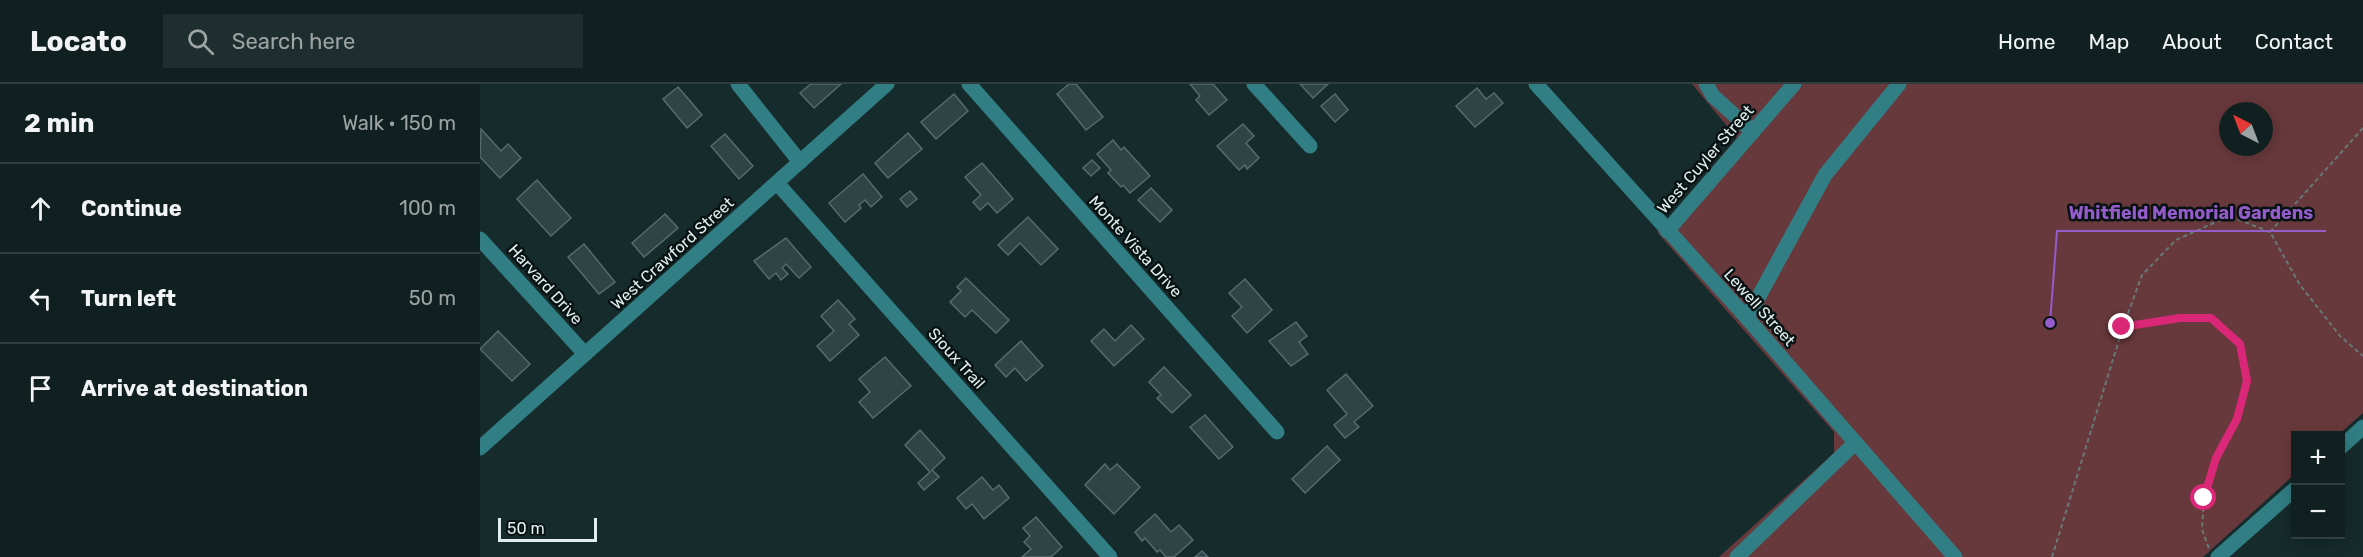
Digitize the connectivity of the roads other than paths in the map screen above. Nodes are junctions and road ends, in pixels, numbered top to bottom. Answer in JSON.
{"nodes":[{"id":1,"x":738,"y":84,"type":"edge"},
{"id":2,"x":887,"y":84,"type":"edge"},
{"id":3,"x":969,"y":84,"type":"edge"},
{"id":4,"x":1254,"y":84,"type":"edge"},
{"id":5,"x":1536,"y":84,"type":"edge"},
{"id":6,"x":1706,"y":84,"type":"edge"},
{"id":7,"x":1794,"y":84,"type":"edge"},
{"id":8,"x":1899,"y":84,"type":"edge"},
{"id":9,"x":1753,"y":132,"type":"junction"},
{"id":10,"x":1310,"y":146,"type":"dead end"},
{"id":11,"x":800,"y":162,"type":"junction"},
{"id":12,"x":777,"y":183,"type":"junction"},
{"id":13,"x":1667,"y":231,"type":"junction"},
{"id":14,"x":480,"y":239,"type":"edge"},
{"id":15,"x":1747,"y":318,"type":"junction"},
{"id":16,"x":585,"y":354,"type":"junction"},
{"id":17,"x":2363,"y":427,"type":"edge"},
{"id":18,"x":1277,"y":432,"type":"dead end"},
{"id":19,"x":1856,"y":443,"type":"junction"},
{"id":20,"x":2345,"y":443,"type":"edge"},
{"id":21,"x":480,"y":448,"type":"edge"},
{"id":22,"x":2291,"y":492,"type":"edge"},
{"id":23,"x":1110,"y":557,"type":"edge"},
{"id":24,"x":1737,"y":557,"type":"edge"},
{"id":25,"x":1954,"y":557,"type":"edge"},
{"id":26,"x":2218,"y":557,"type":"edge"}],
"edges":[{"from":1,"to":11,"type":"street"},
{"from":2,"to":11,"type":"street","name":"West Crawford Street"},
{"from":3,"to":18,"type":"street","name":"Monte Vista Drive"},
{"from":4,"to":10,"type":"street"},
{"from":5,"to":13,"type":"street","name":"Lewell Street"},
{"from":6,"to":9,"type":"street"},
{"from":7,"to":9,"type":"street","name":"West Cuyler Street"},
{"from":8,"to":15,"type":"street"},
{"from":9,"to":13,"type":"street","name":"West Cuyler Street"},
{"from":11,"to":12,"type":"street","name":"West Crawford Street"},
{"from":12,"to":16,"type":"street","name":"West Crawford Street"},
{"from":12,"to":23,"type":"street","name":"Sioux Trail"},
{"from":13,"to":15,"type":"street","name":"Lewell Street"},
{"from":14,"to":16,"type":"street","name":"Harvard Drive"},
{"from":15,"to":19,"type":"street","name":"Lewell Street"},
{"from":16,"to":21,"type":"street","name":"West Crawford Street"},
{"from":17,"to":20,"type":"street"},
{"from":19,"to":24,"type":"street"},
{"from":19,"to":25,"type":"street","name":"Lewell Street"},
{"from":22,"to":26,"type":"street"}]}
